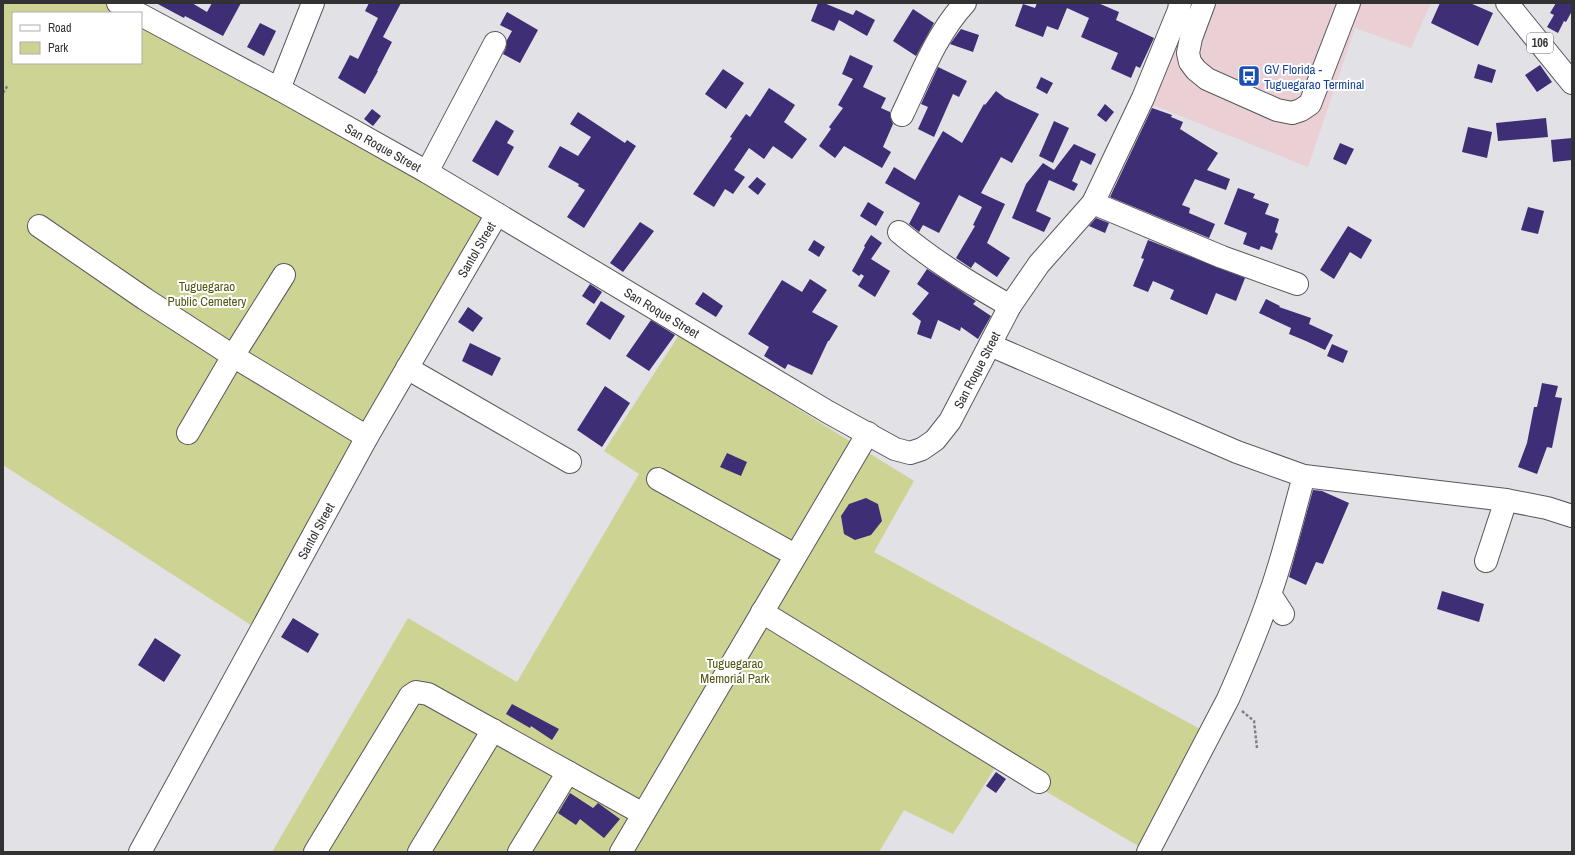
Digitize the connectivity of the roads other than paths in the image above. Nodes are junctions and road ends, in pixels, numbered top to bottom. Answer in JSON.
{"nodes":[{"id":1,"x":118,"y":3,"type":"edge"},
{"id":2,"x":313,"y":3,"type":"edge"},
{"id":3,"x":964,"y":3,"type":"edge"},
{"id":4,"x":1180,"y":3,"type":"edge"},
{"id":5,"x":1204,"y":3,"type":"edge"},
{"id":6,"x":1349,"y":3,"type":"edge"},
{"id":7,"x":1507,"y":3,"type":"edge"},
{"id":8,"x":134,"y":12,"type":"edge"},
{"id":9,"x":142,"y":16,"type":"edge"},
{"id":10,"x":495,"y":43,"type":"dead end"},
{"id":11,"x":1572,"y":83,"type":"edge"},
{"id":12,"x":279,"y":89,"type":"junction"},
{"id":13,"x":902,"y":115,"type":"dead end"},
{"id":14,"x":427,"y":172,"type":"junction"},
{"id":15,"x":1093,"y":203,"type":"junction"},
{"id":16,"x":497,"y":214,"type":"junction"},
{"id":17,"x":38,"y":226,"type":"dead end"},
{"id":18,"x":899,"y":232,"type":"dead end"},
{"id":19,"x":284,"y":274,"type":"dead end"},
{"id":20,"x":1297,"y":284,"type":"dead end"},
{"id":21,"x":1010,"y":306,"type":"junction"},
{"id":22,"x":990,"y":345,"type":"junction"},
{"id":23,"x":233,"y":356,"type":"junction"},
{"id":24,"x":407,"y":368,"type":"junction"},
{"id":25,"x":868,"y":433,"type":"junction"},
{"id":26,"x":188,"y":434,"type":"dead end"},
{"id":27,"x":367,"y":437,"type":"junction"},
{"id":28,"x":570,"y":462,"type":"dead end"},
{"id":29,"x":1304,"y":476,"type":"junction"},
{"id":30,"x":658,"y":479,"type":"dead end"},
{"id":31,"x":1506,"y":500,"type":"junction"},
{"id":32,"x":1572,"y":516,"type":"edge"},
{"id":33,"x":795,"y":556,"type":"junction"},
{"id":34,"x":1486,"y":561,"type":"dead end"},
{"id":35,"x":1270,"y":594,"type":"junction"},
{"id":36,"x":762,"y":612,"type":"junction"},
{"id":37,"x":1283,"y":614,"type":"dead end"},
{"id":38,"x":493,"y":730,"type":"junction"},
{"id":39,"x":568,"y":772,"type":"junction"},
{"id":40,"x":1039,"y":782,"type":"dead end"},
{"id":41,"x":643,"y":814,"type":"junction"},
{"id":42,"x":140,"y":852,"type":"edge"},
{"id":43,"x":315,"y":852,"type":"edge"},
{"id":44,"x":419,"y":852,"type":"edge"},
{"id":45,"x":519,"y":852,"type":"edge"},
{"id":46,"x":621,"y":852,"type":"edge"},
{"id":47,"x":1148,"y":852,"type":"edge"}],
"edges":[{"from":1,"to":8,"type":"main road"},
{"from":2,"to":12,"type":"main road"},
{"from":3,"to":13,"type":"main road"},
{"from":4,"to":15,"type":"main road","name":"San Roque Street"},
{"from":5,"to":6,"type":"main road"},
{"from":7,"to":11,"type":"main road","number":"106"},
{"from":9,"to":12,"type":"main road","name":"San Roque Street"},
{"from":10,"to":14,"type":"main road"},
{"from":12,"to":14,"type":"main road","name":"San Roque Street"},
{"from":14,"to":16,"type":"main road","name":"San Roque Street"},
{"from":15,"to":20,"type":"main road"},
{"from":15,"to":21,"type":"main road","name":"San Roque Street"},
{"from":16,"to":24,"type":"main road","name":"Santol Street"},
{"from":16,"to":25,"type":"main road","name":"San Roque Street"},
{"from":17,"to":23,"type":"main road"},
{"from":18,"to":21,"type":"main road"},
{"from":19,"to":23,"type":"main road"},
{"from":21,"to":22,"type":"main road","name":"San Roque Street"},
{"from":22,"to":25,"type":"main road","name":"San Roque Street"},
{"from":22,"to":29,"type":"main road"},
{"from":23,"to":26,"type":"main road"},
{"from":23,"to":27,"type":"main road"},
{"from":24,"to":27,"type":"main road","name":"Santol Street"},
{"from":24,"to":28,"type":"main road"},
{"from":25,"to":33,"type":"main road"},
{"from":27,"to":42,"type":"main road","name":"Santol Street"},
{"from":29,"to":31,"type":"main road"},
{"from":29,"to":35,"type":"main road"},
{"from":30,"to":33,"type":"main road"},
{"from":31,"to":32,"type":"main road"},
{"from":31,"to":34,"type":"main road"},
{"from":33,"to":36,"type":"main road"},
{"from":35,"to":37,"type":"main road"},
{"from":35,"to":47,"type":"main road"},
{"from":36,"to":40,"type":"main road"},
{"from":36,"to":41,"type":"main road"},
{"from":38,"to":39,"type":"main road"},
{"from":38,"to":43,"type":"main road"},
{"from":38,"to":44,"type":"main road"},
{"from":39,"to":41,"type":"main road"},
{"from":39,"to":45,"type":"main road"},
{"from":41,"to":46,"type":"main road"}]}
